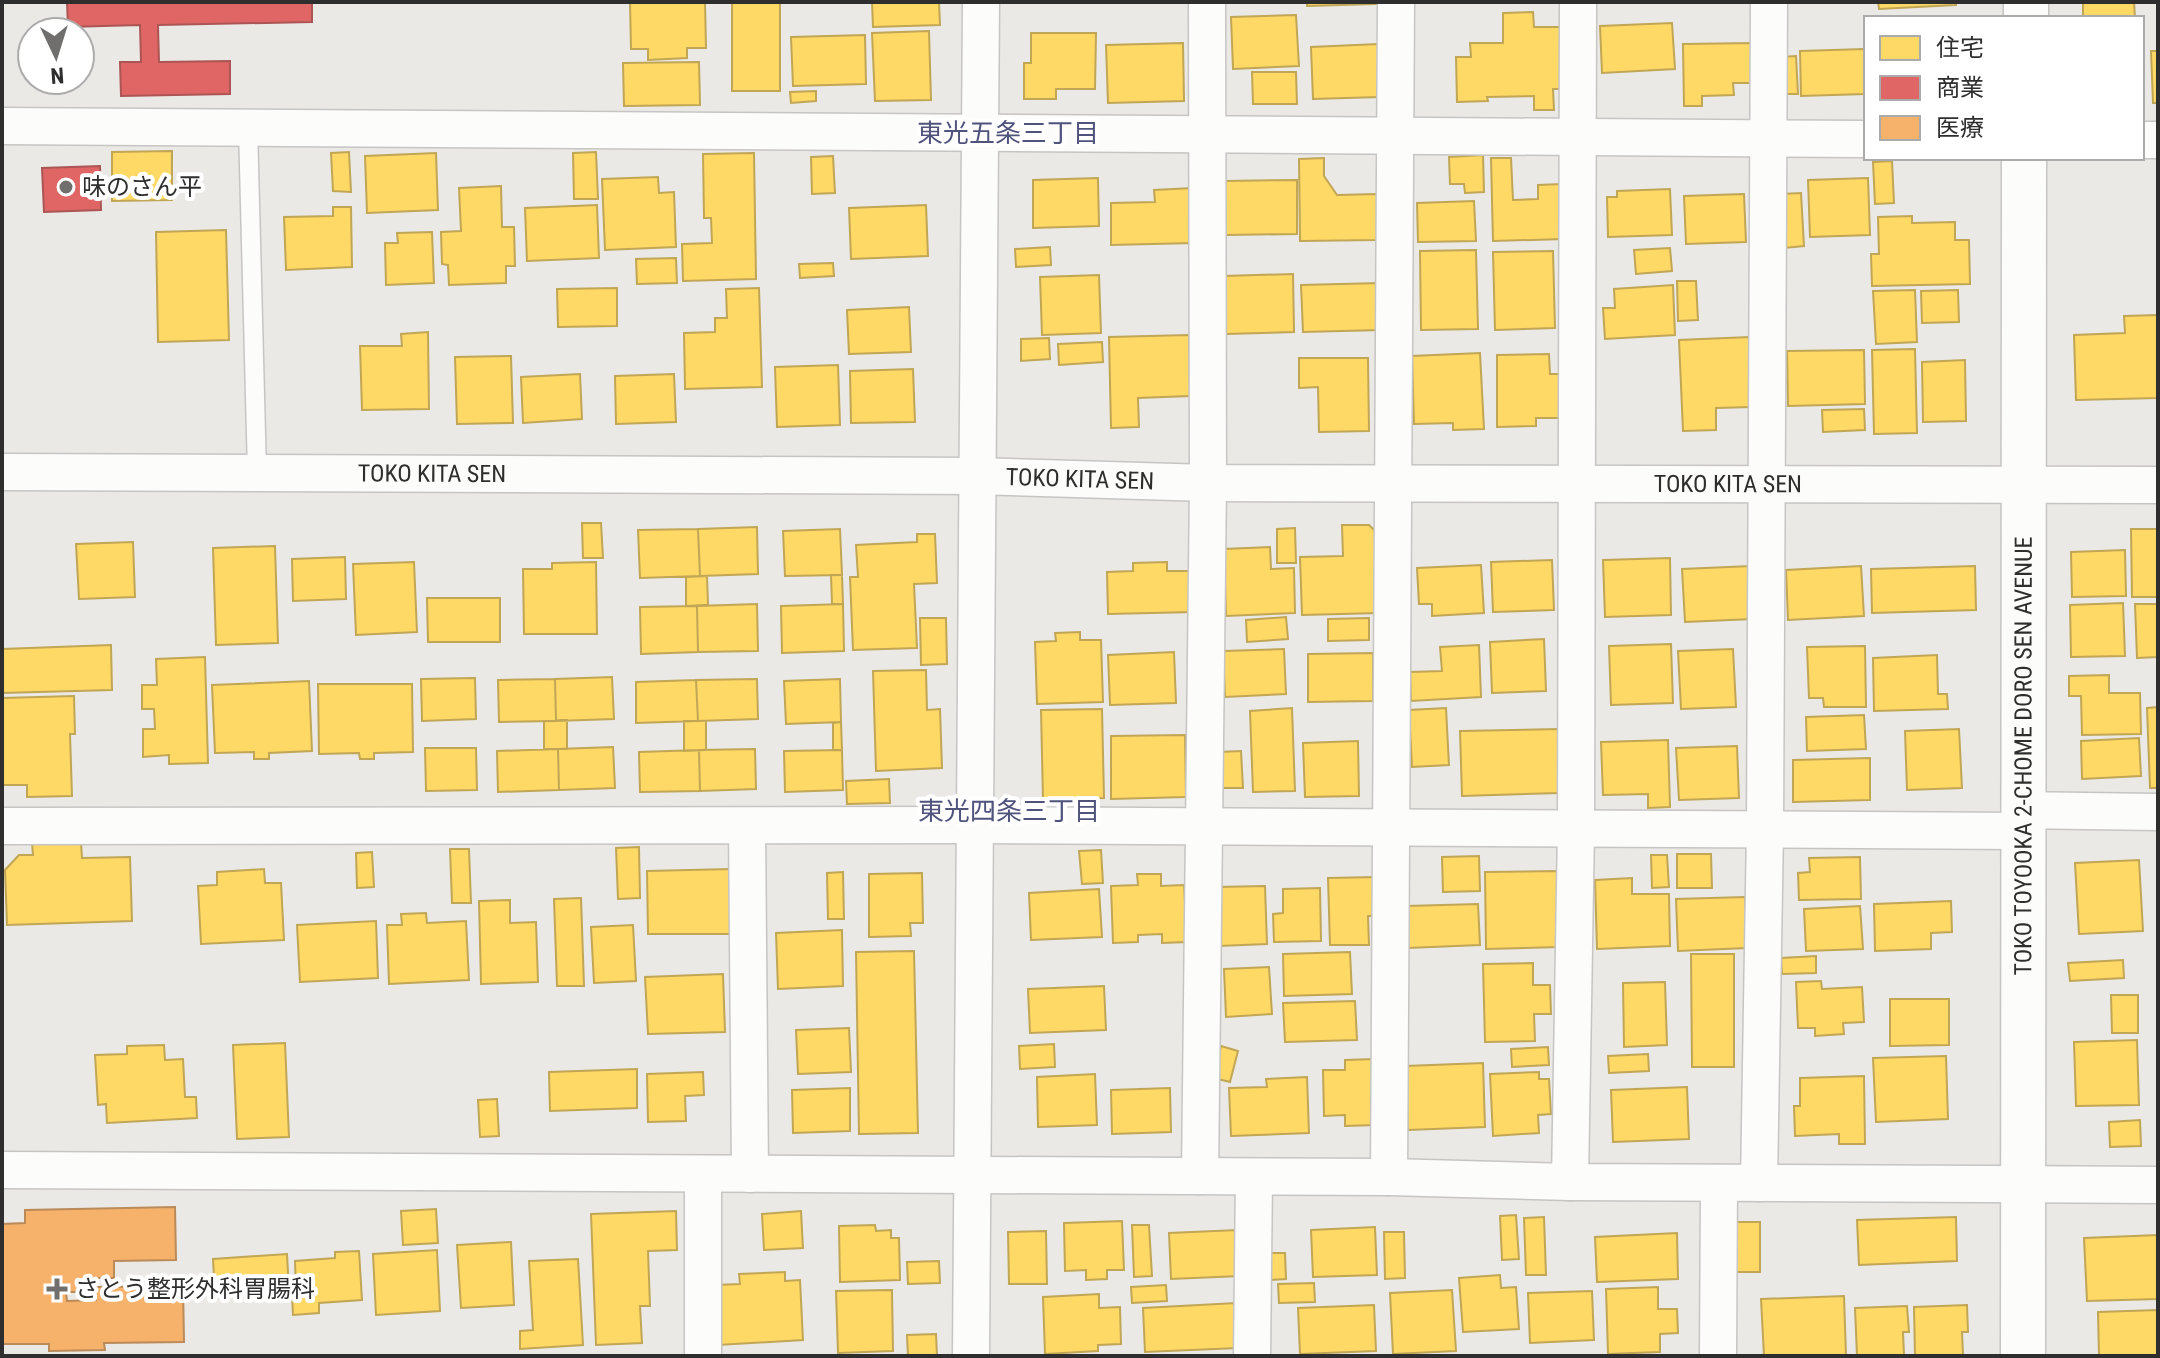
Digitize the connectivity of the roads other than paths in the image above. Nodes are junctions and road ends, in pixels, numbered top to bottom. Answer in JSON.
{"nodes":[{"id":1,"x":981,"y":2,"type":"edge"},
{"id":2,"x":1207,"y":2,"type":"edge"},
{"id":3,"x":1396,"y":2,"type":"edge"},
{"id":4,"x":1578,"y":2,"type":"edge"},
{"id":5,"x":1769,"y":2,"type":"edge"},
{"id":6,"x":2,"y":126,"type":"edge"},
{"id":7,"x":248,"y":127,"type":"junction"},
{"id":8,"x":981,"y":131,"type":"junction"},
{"id":9,"x":1207,"y":134,"type":"junction"},
{"id":10,"x":1395,"y":136,"type":"junction"},
{"id":11,"x":1577,"y":137,"type":"junction"},
{"id":12,"x":1768,"y":139,"type":"junction"},
{"id":13,"x":1864,"y":139,"type":"edge"},
{"id":14,"x":2024,"y":160,"type":"edge"},
{"id":15,"x":2,"y":472,"type":"edge"},
{"id":16,"x":257,"y":473,"type":"junction"},
{"id":17,"x":976,"y":476,"type":"junction"},
{"id":18,"x":1208,"y":483,"type":"junction"},
{"id":19,"x":1393,"y":484,"type":"junction"},
{"id":20,"x":1577,"y":484,"type":"junction"},
{"id":21,"x":2023,"y":484,"type":"junction"},
{"id":22,"x":1766,"y":485,"type":"junction"},
{"id":23,"x":2158,"y":485,"type":"edge"},
{"id":24,"x":2158,"y":812,"type":"edge"},
{"id":25,"x":2022,"y":820,"type":"junction"},
{"id":26,"x":975,"y":825,"type":"junction"},
{"id":27,"x":2,"y":826,"type":"edge"},
{"id":28,"x":747,"y":826,"type":"junction"},
{"id":29,"x":1205,"y":826,"type":"junction"},
{"id":30,"x":1391,"y":828,"type":"junction"},
{"id":31,"x":1576,"y":828,"type":"junction"},
{"id":32,"x":1765,"y":829,"type":"junction"},
{"id":33,"x":2,"y":1170,"type":"edge"},
{"id":34,"x":703,"y":1174,"type":"junction"},
{"id":35,"x":750,"y":1174,"type":"junction"},
{"id":36,"x":973,"y":1175,"type":"junction"},
{"id":37,"x":1200,"y":1176,"type":"junction"},
{"id":38,"x":1254,"y":1177,"type":"junction"},
{"id":39,"x":1389,"y":1177,"type":"junction"},
{"id":40,"x":1570,"y":1182,"type":"junction"},
{"id":41,"x":1719,"y":1183,"type":"junction"},
{"id":42,"x":1759,"y":1183,"type":"junction"},
{"id":43,"x":2024,"y":1185,"type":"junction"},
{"id":44,"x":2158,"y":1185,"type":"edge"},
{"id":45,"x":703,"y":1356,"type":"edge"},
{"id":46,"x":971,"y":1356,"type":"edge"},
{"id":47,"x":1252,"y":1356,"type":"edge"},
{"id":48,"x":1718,"y":1356,"type":"edge"},
{"id":49,"x":2023,"y":1356,"type":"edge"}],
"edges":[{"from":1,"to":8,"type":"street"},
{"from":2,"to":9,"type":"street"},
{"from":3,"to":10,"type":"street"},
{"from":4,"to":11,"type":"street"},
{"from":5,"to":12,"type":"street"},
{"from":6,"to":7,"type":"street"},
{"from":7,"to":8,"type":"street"},
{"from":7,"to":16,"type":"lane"},
{"from":8,"to":9,"type":"street"},
{"from":8,"to":17,"type":"street"},
{"from":9,"to":10,"type":"street"},
{"from":9,"to":18,"type":"street"},
{"from":10,"to":11,"type":"street"},
{"from":10,"to":19,"type":"street"},
{"from":11,"to":12,"type":"street"},
{"from":11,"to":20,"type":"street"},
{"from":12,"to":13,"type":"street"},
{"from":12,"to":22,"type":"street"},
{"from":14,"to":21,"type":"street","name":"TOKO TOYOOKA 2-CHOME DORO SEN AVENUE"},
{"from":15,"to":16,"type":"street","name":"TOKO KITA SEN"},
{"from":16,"to":17,"type":"street","name":"TOKO KITA SEN"},
{"from":17,"to":18,"type":"street","name":"TOKO KITA SEN"},
{"from":17,"to":26,"type":"street"},
{"from":18,"to":19,"type":"street","name":"TOKO KITA SEN"},
{"from":18,"to":29,"type":"street"},
{"from":19,"to":20,"type":"street","name":"TOKO KITA SEN"},
{"from":19,"to":30,"type":"street"},
{"from":20,"to":22,"type":"street","name":"TOKO KITA SEN"},
{"from":20,"to":31,"type":"street"},
{"from":21,"to":22,"type":"street","name":"TOKO KITA SEN"},
{"from":21,"to":23,"type":"street","name":"TOKO KITA SEN"},
{"from":21,"to":25,"type":"street","name":"TOKO TOYOOKA 2-CHOME DORO SEN AVENUE"},
{"from":22,"to":32,"type":"street"},
{"from":24,"to":25,"type":"street"},
{"from":25,"to":32,"type":"street"},
{"from":25,"to":43,"type":"street","name":"TOKO TOYOOKA 2-CHOME DORO SEN AVENUE"},
{"from":26,"to":28,"type":"street"},
{"from":26,"to":29,"type":"street"},
{"from":26,"to":36,"type":"street"},
{"from":27,"to":28,"type":"street"},
{"from":28,"to":35,"type":"street"},
{"from":29,"to":30,"type":"street"},
{"from":29,"to":37,"type":"street"},
{"from":30,"to":31,"type":"street"},
{"from":30,"to":39,"type":"street"},
{"from":31,"to":32,"type":"street"},
{"from":31,"to":40,"type":"street"},
{"from":32,"to":42,"type":"street"},
{"from":33,"to":34,"type":"street"},
{"from":34,"to":35,"type":"street"},
{"from":34,"to":45,"type":"street"},
{"from":35,"to":36,"type":"street"},
{"from":36,"to":37,"type":"street"},
{"from":36,"to":46,"type":"street"},
{"from":37,"to":38,"type":"street"},
{"from":38,"to":39,"type":"street"},
{"from":38,"to":47,"type":"street"},
{"from":39,"to":40,"type":"street"},
{"from":40,"to":41,"type":"street"},
{"from":41,"to":42,"type":"street"},
{"from":41,"to":48,"type":"street"},
{"from":42,"to":43,"type":"street"},
{"from":43,"to":44,"type":"street"},
{"from":43,"to":49,"type":"street","name":"TOKO TOYOOKA 2-CHOME DORO SEN AVENUE"}]}
